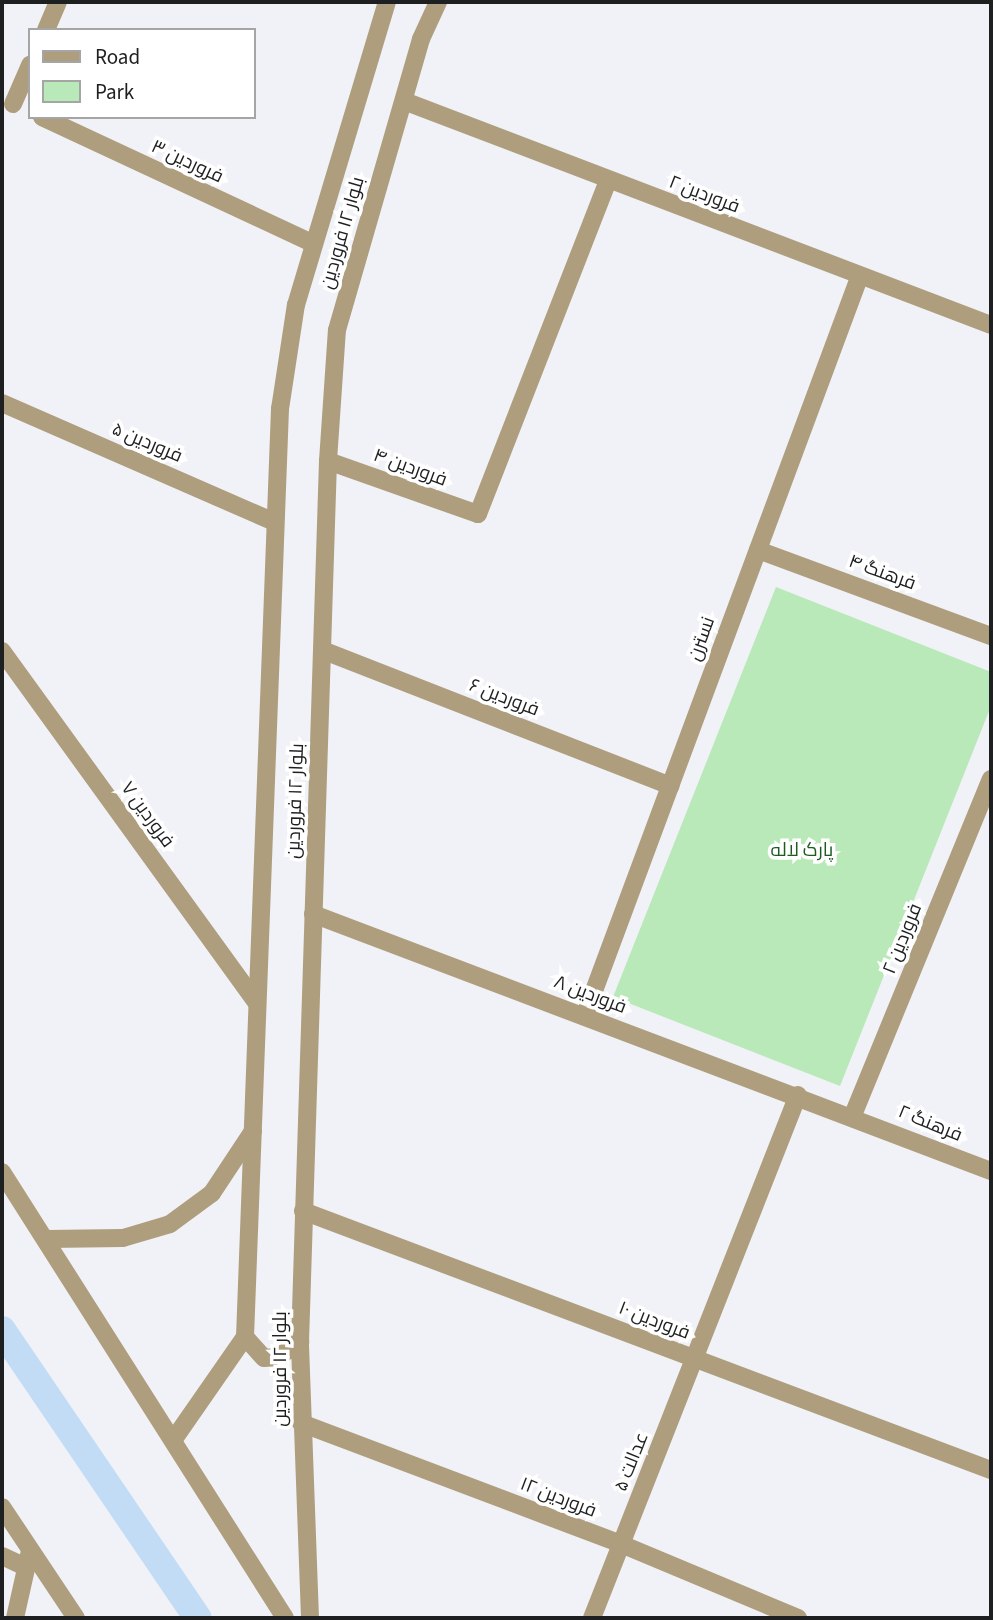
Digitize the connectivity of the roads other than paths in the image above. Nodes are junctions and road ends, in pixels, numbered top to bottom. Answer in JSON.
{"nodes":[{"id":1,"x":58,"y":2,"type":"edge"},
{"id":2,"x":387,"y":2,"type":"edge"},
{"id":3,"x":438,"y":2,"type":"edge"},
{"id":4,"x":47,"y":28,"type":"edge"},
{"id":5,"x":28,"y":68,"type":"edge"},
{"id":6,"x":7,"y":101,"type":"edge"},
{"id":7,"x":404,"y":101,"type":"junction"},
{"id":8,"x":28,"y":110,"type":"edge"},
{"id":9,"x":46,"y":119,"type":"edge"},
{"id":10,"x":608,"y":180,"type":"junction"},
{"id":11,"x":314,"y":244,"type":"junction"},
{"id":12,"x":859,"y":278,"type":"junction"},
{"id":13,"x":991,"y":325,"type":"edge"},
{"id":14,"x":2,"y":403,"type":"edge"},
{"id":15,"x":328,"y":461,"type":"junction"},
{"id":16,"x":275,"y":522,"type":"junction"},
{"id":17,"x":758,"y":550,"type":"junction"},
{"id":18,"x":991,"y":636,"type":"edge"},
{"id":19,"x":322,"y":650,"type":"junction"},
{"id":20,"x":2,"y":651,"type":"edge"},
{"id":21,"x":991,"y":779,"type":"edge"},
{"id":22,"x":670,"y":786,"type":"junction"},
{"id":23,"x":313,"y":914,"type":"junction"},
{"id":24,"x":257,"y":1003,"type":"junction"},
{"id":25,"x":585,"y":1015,"type":"junction"},
{"id":26,"x":798,"y":1095,"type":"junction"},
{"id":27,"x":853,"y":1115,"type":"junction"},
{"id":28,"x":253,"y":1131,"type":"junction"},
{"id":29,"x":991,"y":1171,"type":"edge"},
{"id":30,"x":2,"y":1172,"type":"edge"},
{"id":31,"x":303,"y":1210,"type":"junction"},
{"id":32,"x":47,"y":1239,"type":"junction"},
{"id":33,"x":245,"y":1337,"type":"junction"},
{"id":34,"x":300,"y":1342,"type":"junction"},
{"id":35,"x":695,"y":1360,"type":"junction"},
{"id":36,"x":301,"y":1423,"type":"junction"},
{"id":37,"x":174,"y":1439,"type":"junction"},
{"id":38,"x":991,"y":1470,"type":"edge"},
{"id":39,"x":2,"y":1507,"type":"edge"},
{"id":40,"x":621,"y":1544,"type":"junction"},
{"id":41,"x":2,"y":1556,"type":"edge"},
{"id":42,"x":28,"y":1559,"type":"junction"},
{"id":43,"x":15,"y":1618,"type":"edge"},
{"id":44,"x":76,"y":1618,"type":"edge"},
{"id":45,"x":285,"y":1618,"type":"edge"},
{"id":46,"x":310,"y":1618,"type":"edge"},
{"id":47,"x":592,"y":1618,"type":"edge"},
{"id":48,"x":798,"y":1618,"type":"edge"}],
"edges":[{"from":1,"to":4,"type":"street"},
{"from":2,"to":11,"type":"street","name":"بلوار ۱۲ فروردین"},
{"from":3,"to":7,"type":"street","name":"بلوار ۱۲ فروردین"},
{"from":5,"to":6,"type":"street"},
{"from":6,"to":8,"type":"street"},
{"from":7,"to":10,"type":"street","name":"فروردین ۲"},
{"from":7,"to":15,"type":"street","name":"بلوار ۱۲ فروردین"},
{"from":9,"to":11,"type":"street","name":"فروردین ۳"},
{"from":10,"to":12,"type":"street","name":"فروردین ۲"},
{"from":10,"to":15,"type":"street","name":"فروردین ۴"},
{"from":11,"to":16,"type":"street","name":"بلوار ۱۲ فروردین"},
{"from":12,"to":13,"type":"street","name":"فروردین ۲"},
{"from":12,"to":17,"type":"street","name":"نسترن"},
{"from":14,"to":16,"type":"street","name":"فروردین ۵"},
{"from":15,"to":19,"type":"street","name":"بلوار ۱۲ فروردین"},
{"from":16,"to":24,"type":"street","name":"بلوار ۱۲ فروردین"},
{"from":17,"to":18,"type":"street","name":"۴ فرهنگ"},
{"from":17,"to":22,"type":"street","name":"نسترن"},
{"from":19,"to":22,"type":"street","name":"فروردین ۶"},
{"from":19,"to":23,"type":"street","name":"بلوار ۱۲ فروردین"},
{"from":20,"to":24,"type":"street","name":"فروردین ۷"},
{"from":21,"to":27,"type":"street","name":"فروردین ۲"},
{"from":22,"to":25,"type":"street","name":"نسترن"},
{"from":23,"to":25,"type":"street","name":"فروردین ۸"},
{"from":23,"to":31,"type":"street","name":"بلوار ۱۲ فروردین"},
{"from":24,"to":28,"type":"street","name":"بلوار ۱۲ فروردین"},
{"from":25,"to":26,"type":"street","name":"فروردین ۸"},
{"from":26,"to":27,"type":"street","name":"فروردین ۸"},
{"from":26,"to":35,"type":"street","name":"عدالت ۵"},
{"from":27,"to":29,"type":"street","name":"فرهنگ ۲"},
{"from":28,"to":32,"type":"street"},
{"from":28,"to":33,"type":"street","name":"بلوار ۱۲ فروردین"},
{"from":30,"to":32,"type":"street"},
{"from":31,"to":34,"type":"street","name":"بلوار ۱۲ فروردین"},
{"from":31,"to":35,"type":"street","name":"فروردین ۱۰"},
{"from":32,"to":37,"type":"street"},
{"from":33,"to":34,"type":"street"},
{"from":33,"to":37,"type":"street","name":"بلوار ۱۲ فروردین"},
{"from":34,"to":36,"type":"street","name":"بلوار ۱۲ فروردین"},
{"from":35,"to":38,"type":"street","name":"فروردین ۱۰"},
{"from":35,"to":40,"type":"street","name":"عدالت ۵"},
{"from":36,"to":40,"type":"street","name":"فروردین ۱۲"},
{"from":36,"to":46,"type":"street","name":"بلوار ۱۲ فروردین"},
{"from":37,"to":45,"type":"street"},
{"from":39,"to":42,"type":"street"},
{"from":40,"to":47,"type":"street","name":"عدالت ۵"},
{"from":40,"to":48,"type":"street","name":"فروردین ۱۲"},
{"from":41,"to":42,"type":"street"},
{"from":42,"to":43,"type":"street"},
{"from":42,"to":44,"type":"street"}]}
